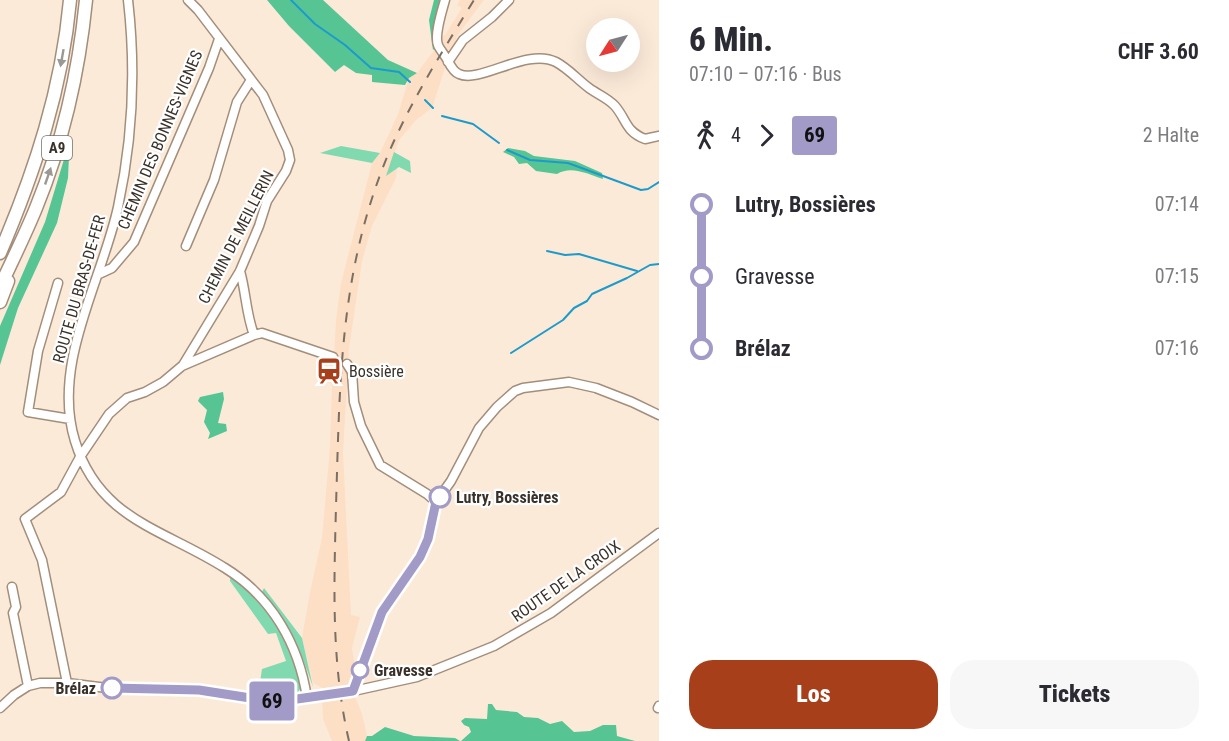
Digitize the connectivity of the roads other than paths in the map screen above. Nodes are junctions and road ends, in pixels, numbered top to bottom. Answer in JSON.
{"nodes":[{"id":1,"x":70,"y":0,"type":"edge"},
{"id":2,"x":86,"y":0,"type":"edge"},
{"id":3,"x":128,"y":0,"type":"edge"},
{"id":4,"x":188,"y":0,"type":"edge"},
{"id":5,"x":445,"y":0,"type":"edge"},
{"id":6,"x":509,"y":0,"type":"edge"},
{"id":7,"x":219,"y":39,"type":"junction"},
{"id":8,"x":450,"y":64,"type":"junction"},
{"id":9,"x":251,"y":80,"type":"junction"},
{"id":10,"x":659,"y":136,"type":"edge"},
{"id":11,"x":35,"y":210,"type":"junction"},
{"id":12,"x":186,"y":246,"type":"dead end"},
{"id":13,"x":0,"y":253,"type":"edge"},
{"id":14,"x":240,"y":271,"type":"junction"},
{"id":15,"x":99,"y":274,"type":"junction"},
{"id":16,"x":58,"y":283,"type":"dead end"},
{"id":17,"x":0,"y":287,"type":"edge"},
{"id":18,"x":0,"y":302,"type":"edge"},
{"id":19,"x":254,"y":334,"type":"junction"},
{"id":20,"x":333,"y":357,"type":"dead end"},
{"id":21,"x":347,"y":364,"type":"dead end"},
{"id":22,"x":182,"y":366,"type":"junction"},
{"id":23,"x":659,"y":415,"type":"edge"},
{"id":24,"x":70,"y":419,"type":"junction"},
{"id":25,"x":80,"y":457,"type":"junction"},
{"id":26,"x":436,"y":502,"type":"junction"},
{"id":27,"x":659,"y":533,"type":"edge"},
{"id":28,"x":12,"y":587,"type":"dead end"},
{"id":29,"x":67,"y":683,"type":"junction"},
{"id":30,"x":28,"y":686,"type":"junction"},
{"id":31,"x":351,"y":691,"type":"junction"},
{"id":32,"x":307,"y":698,"type":"junction"},
{"id":33,"x":0,"y":707,"type":"edge"}],
"edges":[{"from":1,"to":13,"type":"highway","number":"A9","one_way":true},
{"from":11,"to":2,"type":"highway","number":"A9","one_way":true},
{"from":3,"to":15,"type":"street","name":"ROUTE DU BRAS-DE-FER"},
{"from":4,"to":7,"type":"street"},
{"from":5,"to":8,"type":"street"},
{"from":6,"to":8,"type":"street"},
{"from":7,"to":9,"type":"street"},
{"from":7,"to":15,"type":"street","name":"CHEMIN DES BONNES-VIGNES"},
{"from":8,"to":10,"type":"street"},
{"from":9,"to":12,"type":"street"},
{"from":9,"to":14,"type":"street","name":"CHEMIN DE MEILLERIN"},
{"from":11,"to":17,"type":"highway","number":"A9"},
{"from":11,"to":18,"type":"highway","number":"A9"},
{"from":14,"to":19,"type":"street"},
{"from":14,"to":22,"type":"street","name":"CHEMIN DE MEILLERIN"},
{"from":15,"to":24,"type":"street","name":"ROUTE DU BRAS-DE-FER"},
{"from":16,"to":24,"type":"street"},
{"from":19,"to":20,"type":"street"},
{"from":19,"to":22,"type":"street"},
{"from":21,"to":26,"type":"street"},
{"from":22,"to":25,"type":"street"},
{"from":23,"to":26,"type":"street"},
{"from":24,"to":25,"type":"street","name":"ROUTE DU BRAS-DE-FER"},
{"from":25,"to":29,"type":"street"},
{"from":25,"to":32,"type":"street","name":"ROUTE DU BRAS-DE-FER"},
{"from":26,"to":31,"type":"street"},
{"from":27,"to":31,"type":"street","name":"ROUTE DE LA CROIX"},
{"from":28,"to":30,"type":"street"},
{"from":29,"to":30,"type":"street","name":"ROUTE DE LA CROIX"},
{"from":29,"to":32,"type":"street","name":"ROUTE DE LA CROIX"},
{"from":30,"to":33,"type":"street"},
{"from":31,"to":32,"type":"street","name":"ROUTE DE LA CROIX","bridge":true}]}
